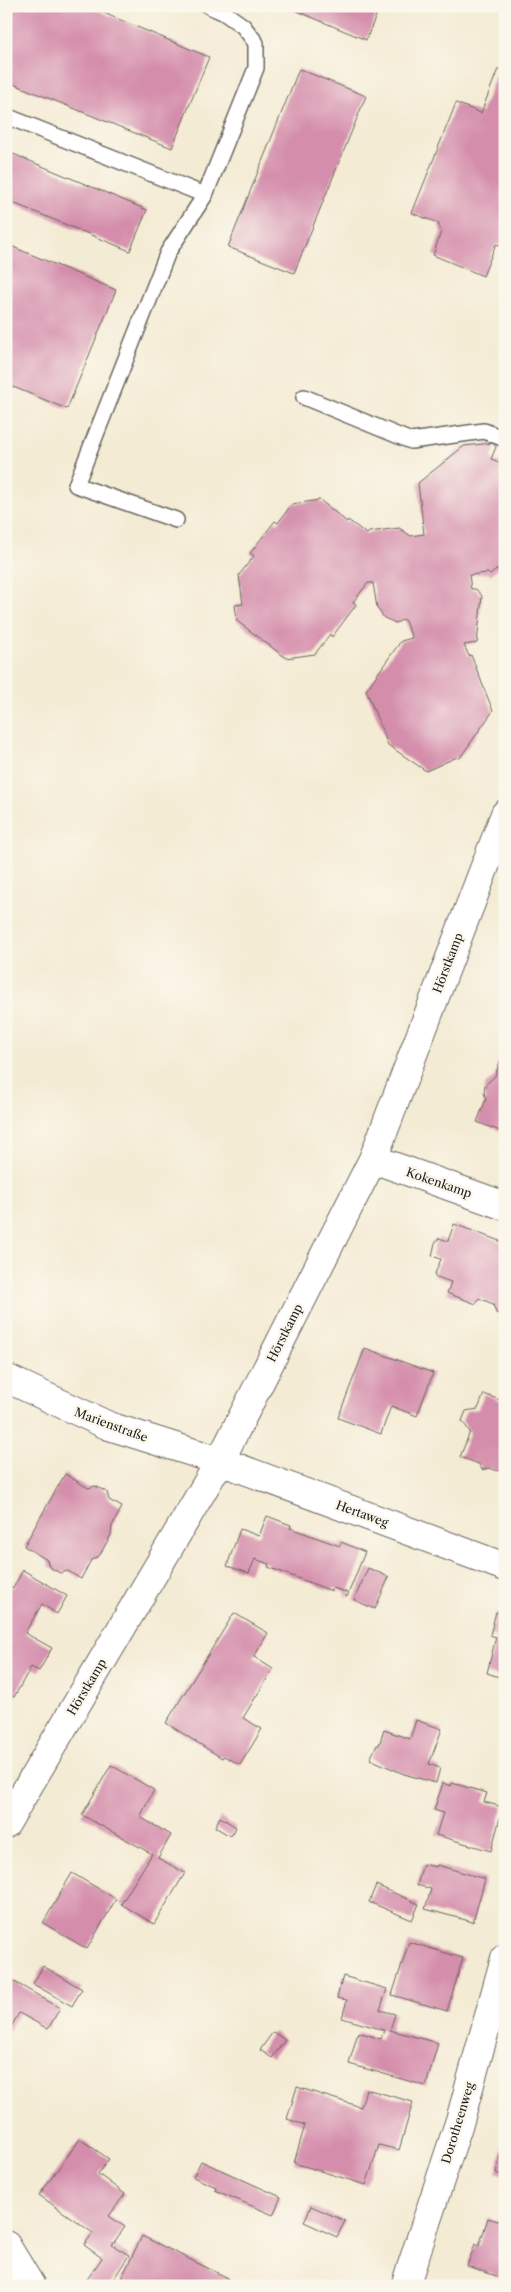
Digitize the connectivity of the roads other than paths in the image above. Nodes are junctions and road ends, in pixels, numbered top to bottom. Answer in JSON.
{"nodes":[{"id":1,"x":209,"y":6,"type":"edge"},
{"id":2,"x":6,"y":116,"type":"edge"},
{"id":3,"x":206,"y":195,"type":"junction"},
{"id":4,"x":304,"y":397,"type":"dead end"},
{"id":5,"x":505,"y":439,"type":"edge"},
{"id":6,"x":176,"y":520,"type":"dead end"},
{"id":7,"x":505,"y":814,"type":"edge"},
{"id":8,"x":373,"y":1159,"type":"junction"},
{"id":9,"x":505,"y":1206,"type":"edge"},
{"id":10,"x":6,"y":1378,"type":"edge"},
{"id":11,"x":220,"y":1462,"type":"junction"},
{"id":12,"x":505,"y":1567,"type":"edge"},
{"id":13,"x":6,"y":1824,"type":"edge"},
{"id":14,"x":505,"y":1958,"type":"edge"},
{"id":15,"x":6,"y":2245,"type":"edge"},
{"id":16,"x":31,"y":2286,"type":"edge"},
{"id":17,"x":405,"y":2286,"type":"edge"}],
"edges":[{"from":1,"to":3,"type":"lane"},
{"from":2,"to":3,"type":"lane"},
{"from":3,"to":6,"type":"lane"},
{"from":4,"to":5,"type":"lane"},
{"from":7,"to":8,"type":"street","name":"Hörstkamp"},
{"from":8,"to":9,"type":"street","name":"Kokenkamp"},
{"from":8,"to":11,"type":"street","name":"Hörstkamp"},
{"from":10,"to":11,"type":"street","name":"Marienstraße"},
{"from":11,"to":12,"type":"street","name":"Hertaweg"},
{"from":11,"to":13,"type":"street","name":"Hörstkamp"},
{"from":14,"to":17,"type":"street","name":"Dorotheenweg"},
{"from":15,"to":16,"type":"street"}]}
